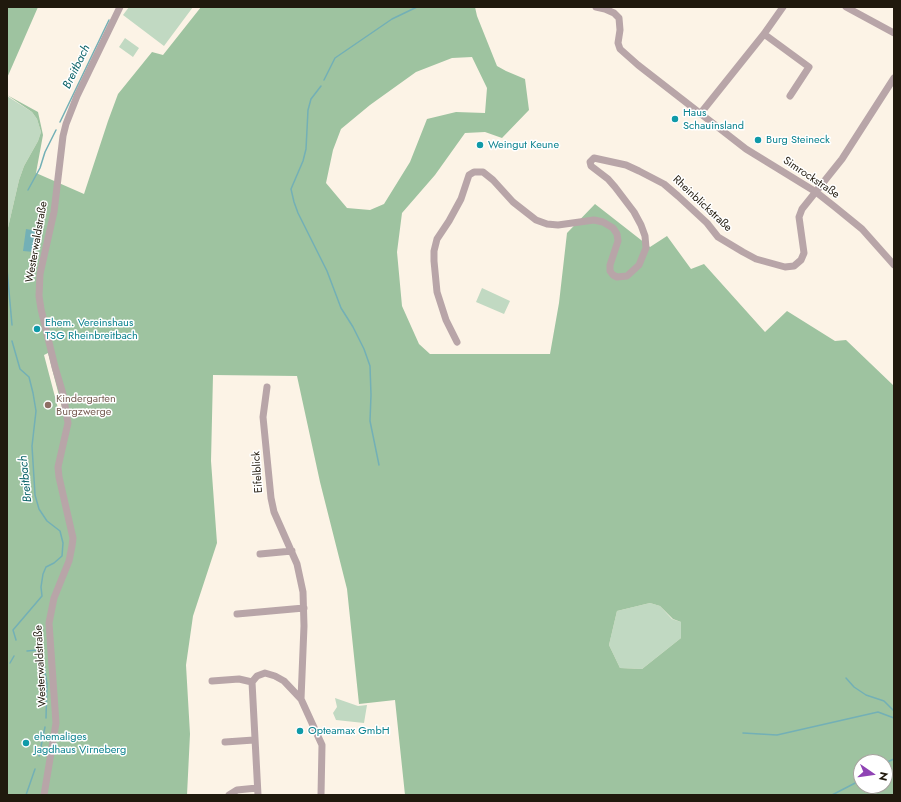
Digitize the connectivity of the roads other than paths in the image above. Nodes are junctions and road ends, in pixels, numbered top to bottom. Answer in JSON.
{"nodes":[{"id":1,"x":120,"y":7,"type":"edge"},
{"id":2,"x":596,"y":7,"type":"edge"},
{"id":3,"x":783,"y":7,"type":"edge"},
{"id":4,"x":846,"y":7,"type":"edge"},
{"id":5,"x":894,"y":33,"type":"edge"},
{"id":6,"x":764,"y":34,"type":"junction"},
{"id":7,"x":894,"y":78,"type":"edge"},
{"id":8,"x":891,"y":88,"type":"edge"},
{"id":9,"x":790,"y":96,"type":"dead end"},
{"id":10,"x":700,"y":114,"type":"junction"},
{"id":11,"x":816,"y":192,"type":"junction"},
{"id":12,"x":894,"y":265,"type":"edge"},
{"id":13,"x":457,"y":342,"type":"dead end"},
{"id":14,"x":267,"y":387,"type":"dead end"},
{"id":15,"x":292,"y":551,"type":"junction"},
{"id":16,"x":260,"y":554,"type":"dead end"},
{"id":17,"x":304,"y":608,"type":"junction"},
{"id":18,"x":237,"y":614,"type":"dead end"},
{"id":19,"x":212,"y":681,"type":"dead end"},
{"id":20,"x":252,"y":682,"type":"junction"},
{"id":21,"x":301,"y":699,"type":"junction"},
{"id":22,"x":254,"y":740,"type":"junction"},
{"id":23,"x":225,"y":742,"type":"dead end"},
{"id":24,"x":257,"y":791,"type":"edge"},
{"id":25,"x":44,"y":795,"type":"edge"},
{"id":26,"x":230,"y":795,"type":"edge"},
{"id":27,"x":322,"y":795,"type":"edge"}],
"edges":[{"from":1,"to":25,"type":"street","name":"Westerwaldstraße"},
{"from":2,"to":10,"type":"street","name":"Simrockstraße"},
{"from":3,"to":6,"type":"street"},
{"from":4,"to":5,"type":"street"},
{"from":6,"to":9,"type":"street"},
{"from":6,"to":10,"type":"street"},
{"from":7,"to":8,"type":"street","name":"Rheinblickstraße"},
{"from":8,"to":11,"type":"street","name":"Rheinblickstraße"},
{"from":10,"to":11,"type":"street","name":"Simrockstraße"},
{"from":11,"to":12,"type":"street","name":"Simrockstraße"},
{"from":11,"to":13,"type":"street","name":"Rheinblickstraße"},
{"from":14,"to":15,"type":"street","name":"Eifelblick"},
{"from":15,"to":16,"type":"street"},
{"from":15,"to":17,"type":"street","name":"Eifelblick"},
{"from":17,"to":18,"type":"street"},
{"from":17,"to":21,"type":"street","name":"Eifelblick"},
{"from":19,"to":20,"type":"street"},
{"from":20,"to":21,"type":"street"},
{"from":20,"to":22,"type":"street"},
{"from":21,"to":27,"type":"street"},
{"from":22,"to":23,"type":"street"},
{"from":22,"to":24,"type":"street"},
{"from":24,"to":26,"type":"street"}]}
